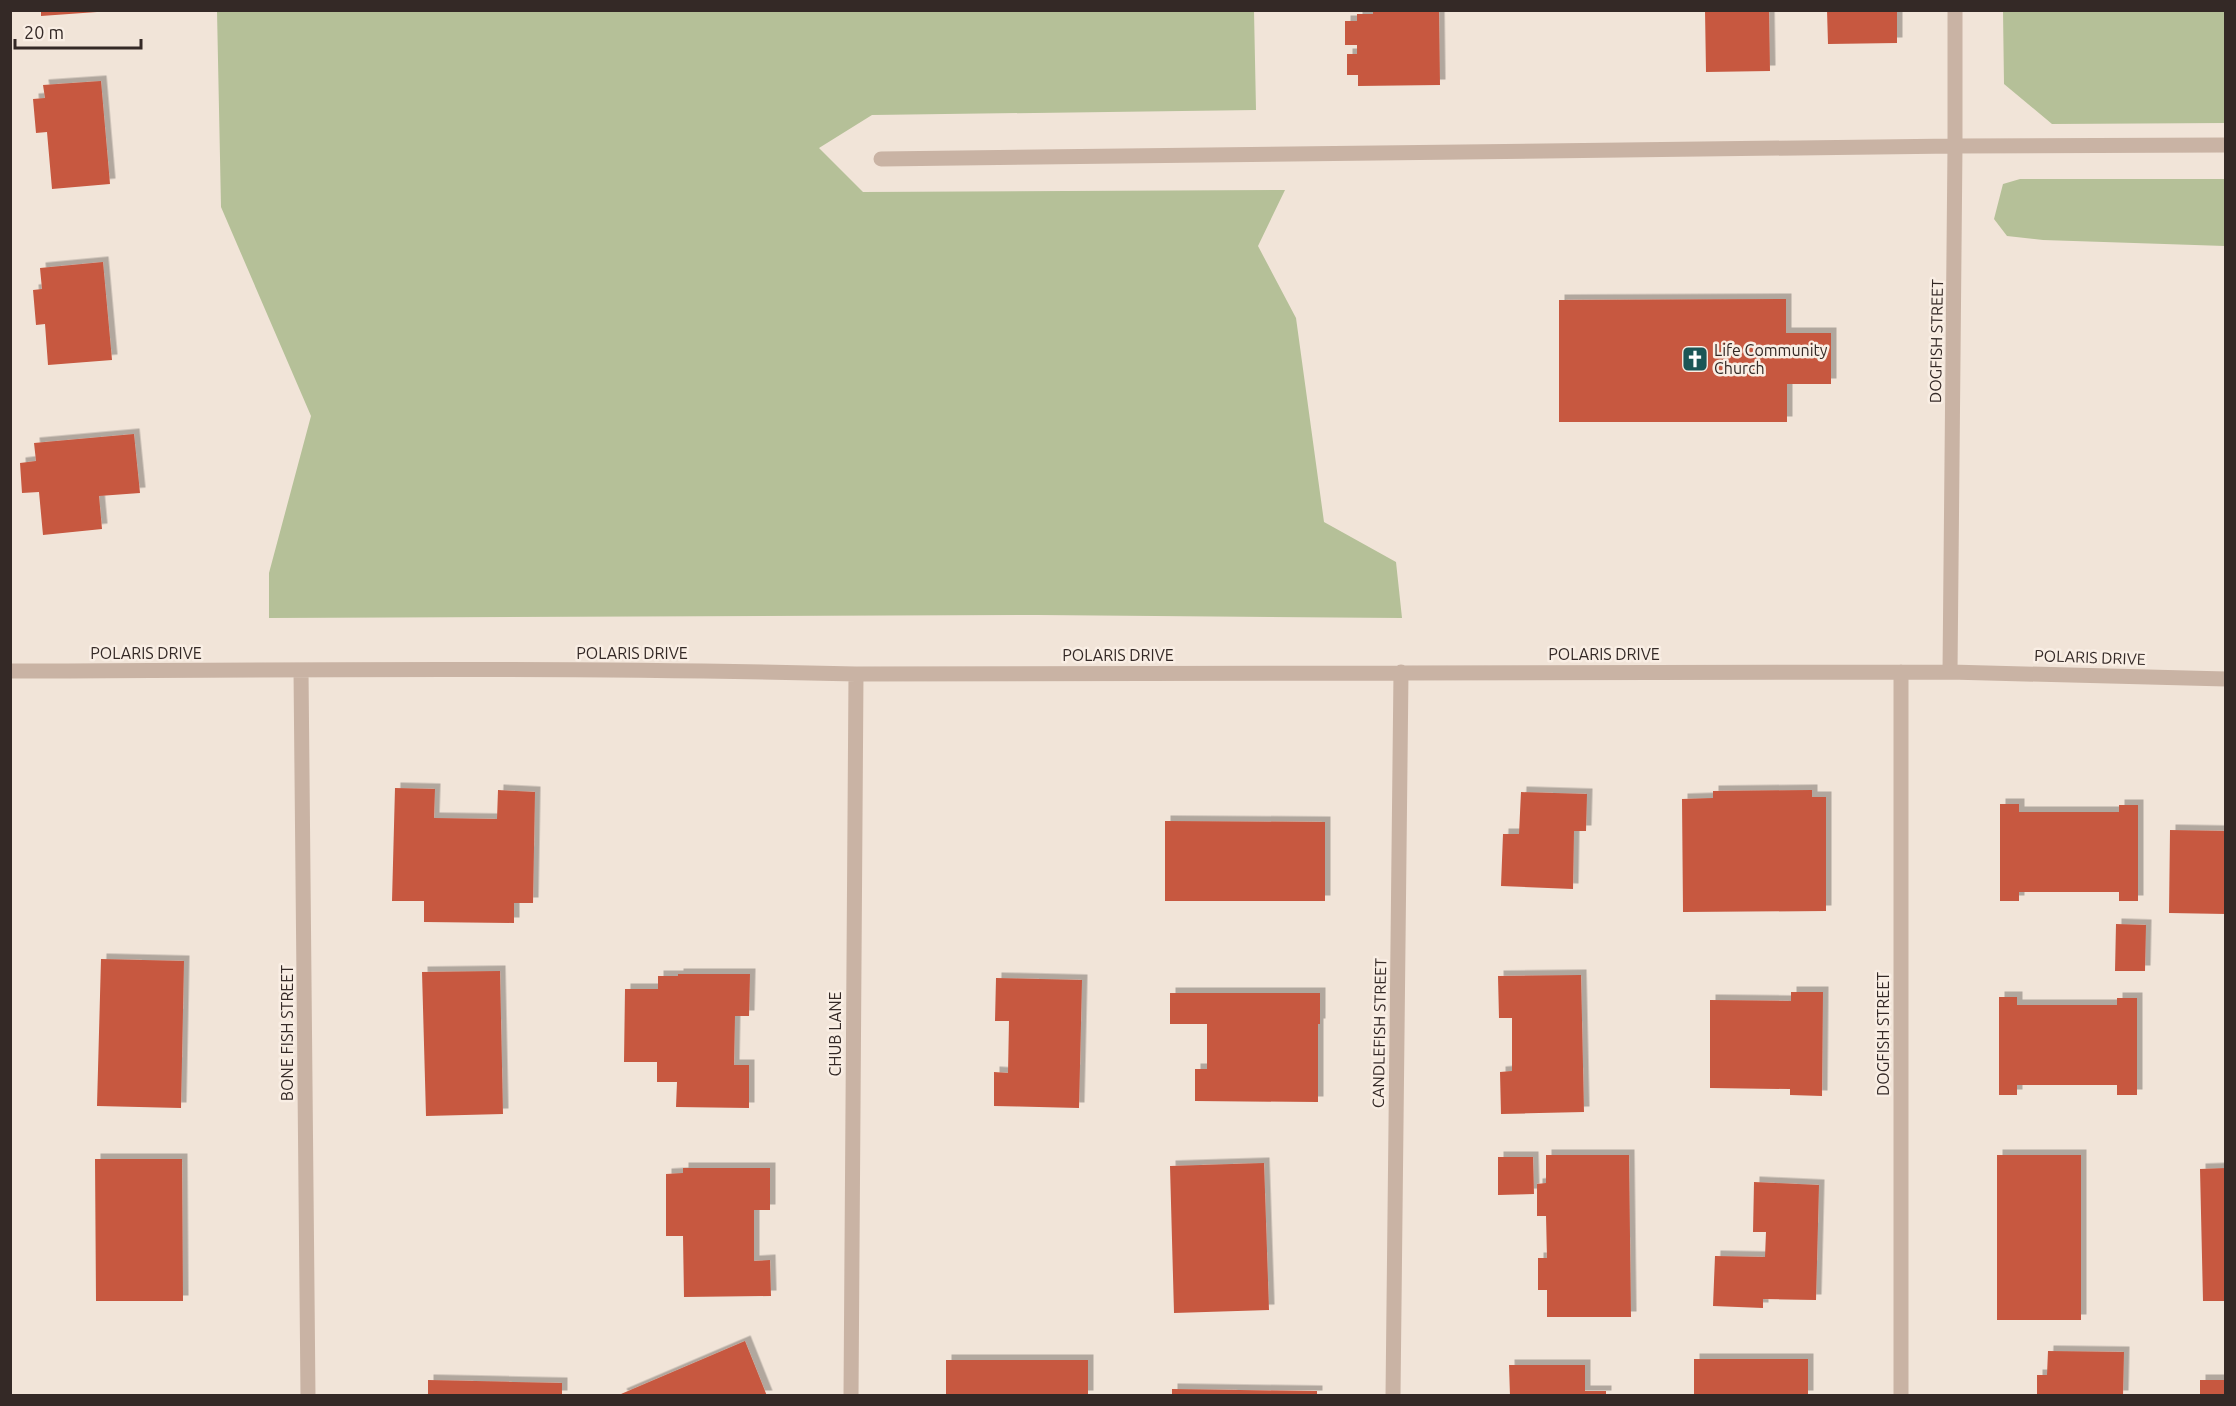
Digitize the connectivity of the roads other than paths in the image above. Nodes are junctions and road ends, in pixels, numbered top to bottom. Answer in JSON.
{"nodes":[{"id":1,"x":1955,"y":10,"type":"edge"},
{"id":2,"x":2226,"y":145,"type":"edge"},
{"id":3,"x":1955,"y":146,"type":"junction"},
{"id":4,"x":881,"y":159,"type":"dead end"},
{"id":5,"x":302,"y":670,"type":"junction"},
{"id":6,"x":10,"y":671,"type":"edge"},
{"id":7,"x":1401,"y":672,"type":"junction"},
{"id":8,"x":1901,"y":672,"type":"junction"},
{"id":9,"x":1950,"y":672,"type":"junction"},
{"id":10,"x":856,"y":674,"type":"junction"},
{"id":11,"x":2226,"y":679,"type":"edge"},
{"id":12,"x":308,"y":1395,"type":"edge"},
{"id":13,"x":851,"y":1395,"type":"edge"},
{"id":14,"x":1393,"y":1395,"type":"edge"},
{"id":15,"x":1901,"y":1395,"type":"edge"}],
"edges":[{"from":1,"to":3,"type":"street","name":"DOGFISH STREET"},
{"from":2,"to":3,"type":"street"},
{"from":3,"to":4,"type":"street"},
{"from":3,"to":9,"type":"street","name":"DOGFISH STREET"},
{"from":5,"to":6,"type":"street","name":"POLARIS DRIVE"},
{"from":5,"to":10,"type":"street","name":"POLARIS DRIVE"},
{"from":5,"to":12,"type":"street","name":"BONE FISH STREET"},
{"from":7,"to":8,"type":"street","name":"POLARIS DRIVE"},
{"from":7,"to":10,"type":"street","name":"POLARIS DRIVE"},
{"from":7,"to":14,"type":"street","name":"CANDLEFISH STREET"},
{"from":8,"to":9,"type":"street","name":"POLARIS DRIVE"},
{"from":8,"to":15,"type":"street","name":"DOGFISH STREET"},
{"from":9,"to":11,"type":"street","name":"POLARIS DRIVE"},
{"from":10,"to":13,"type":"street","name":"CHUB LANE"}]}
